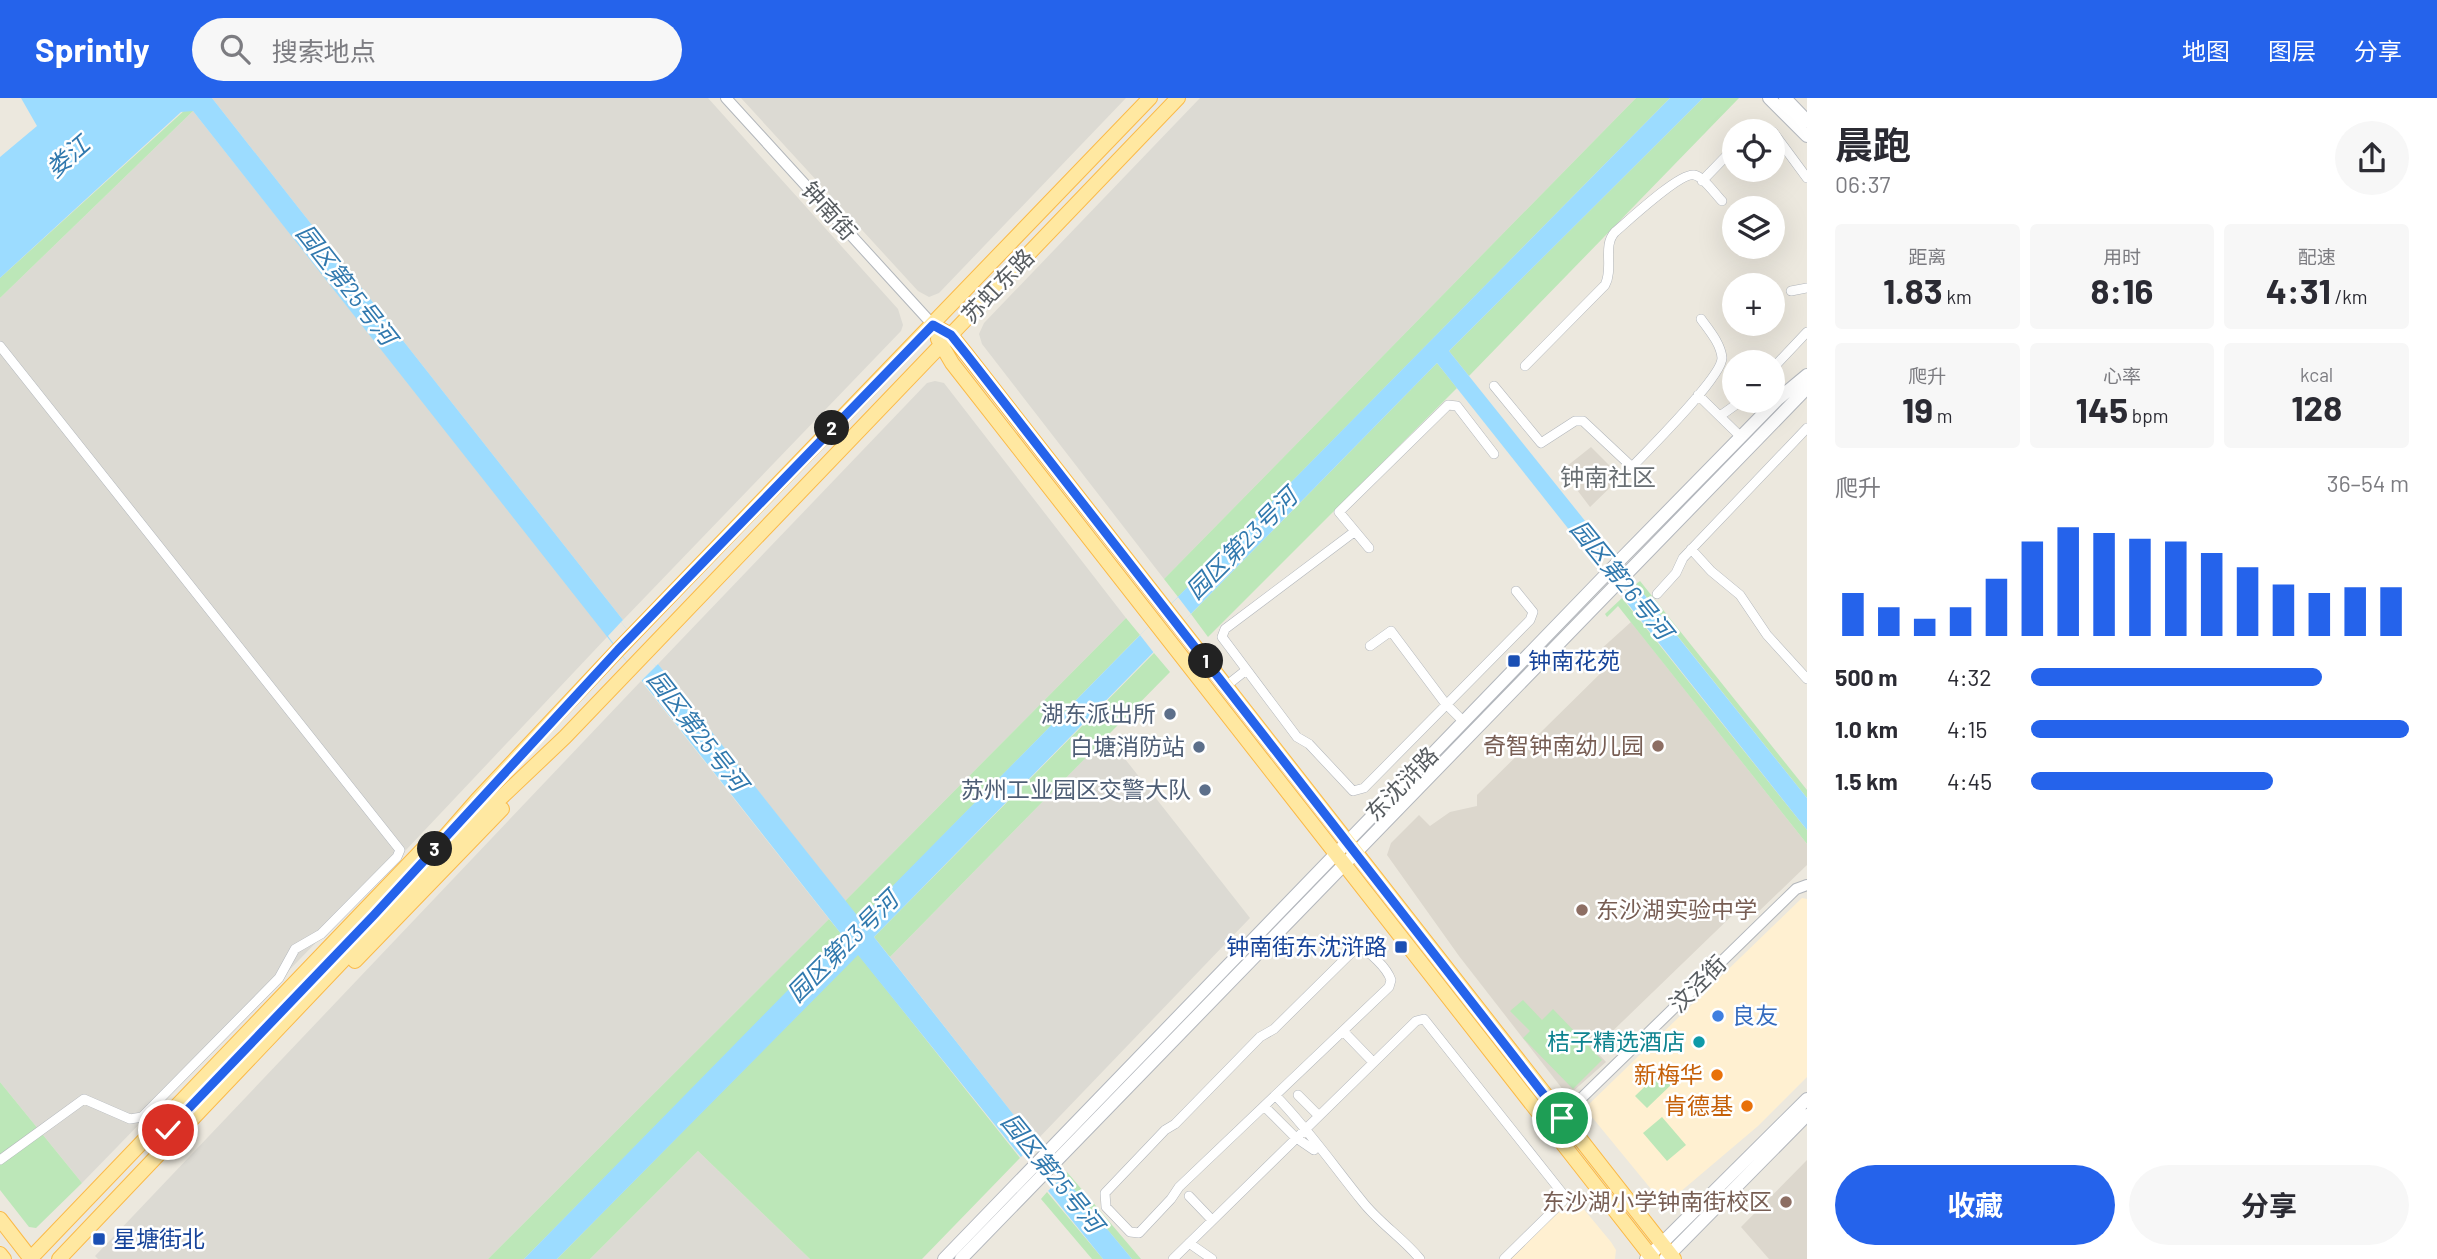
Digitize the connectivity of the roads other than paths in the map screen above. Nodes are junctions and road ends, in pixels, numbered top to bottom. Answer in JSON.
{"nodes":[{"id":1,"x":726,"y":98,"type":"edge"},
{"id":2,"x":1150,"y":98,"type":"edge"},
{"id":3,"x":1178,"y":98,"type":"edge"},
{"id":4,"x":1769,"y":98,"type":"edge"},
{"id":5,"x":1785,"y":98,"type":"edge"},
{"id":6,"x":1807,"y":121,"type":"edge"},
{"id":7,"x":1807,"y":136,"type":"edge"},
{"id":8,"x":1785,"y":149,"type":"edge"},
{"id":9,"x":1722,"y":160,"type":"edge"},
{"id":10,"x":1807,"y":178,"type":"edge"},
{"id":11,"x":1702,"y":181,"type":"junction"},
{"id":12,"x":1722,"y":201,"type":"dead end"},
{"id":13,"x":1807,"y":288,"type":"edge"},
{"id":14,"x":1790,"y":291,"type":"dead end"},
{"id":15,"x":1701,"y":319,"type":"dead end"},
{"id":16,"x":933,"y":325,"type":"junction"},
{"id":17,"x":1807,"y":332,"type":"edge"},
{"id":18,"x":951,"y":335,"type":"junction"},
{"id":19,"x":0,"y":346,"type":"edge"},
{"id":20,"x":941,"y":347,"type":"junction"},
{"id":21,"x":1785,"y":355,"type":"edge"},
{"id":22,"x":1525,"y":366,"type":"dead end"},
{"id":23,"x":1807,"y":375,"type":"edge"},
{"id":24,"x":1494,"y":386,"type":"dead end"},
{"id":25,"x":1807,"y":388,"type":"edge"},
{"id":26,"x":1698,"y":395,"type":"junction"},
{"id":27,"x":1724,"y":413,"type":"edge"},
{"id":28,"x":1720,"y":416,"type":"junction"},
{"id":29,"x":1807,"y":428,"type":"edge"},
{"id":30,"x":1741,"y":437,"type":"junction"},
{"id":31,"x":1494,"y":454,"type":"dead end"},
{"id":32,"x":1354,"y":533,"type":"junction"},
{"id":33,"x":1369,"y":548,"type":"dead end"},
{"id":34,"x":1691,"y":549,"type":"junction"},
{"id":35,"x":1622,"y":566,"type":"junction"},
{"id":36,"x":1608,"y":581,"type":"junction"},
{"id":37,"x":1516,"y":591,"type":"dead end"},
{"id":38,"x":1657,"y":594,"type":"dead end"},
{"id":39,"x":1370,"y":646,"type":"dead end"},
{"id":40,"x":1245,"y":671,"type":"junction"},
{"id":41,"x":1807,"y":679,"type":"edge"},
{"id":42,"x":1226,"y":686,"type":"junction"},
{"id":43,"x":1445,"y":703,"type":"junction"},
{"id":44,"x":1463,"y":721,"type":"junction"},
{"id":45,"x":565,"y":737,"type":"junction"},
{"id":46,"x":477,"y":800,"type":"junction"},
{"id":47,"x":1352,"y":845,"type":"junction"},
{"id":48,"x":1340,"y":858,"type":"junction"},
{"id":49,"x":1807,"y":886,"type":"edge"},
{"id":50,"x":1343,"y":1031,"type":"junction"},
{"id":51,"x":1373,"y":1062,"type":"junction"},
{"id":52,"x":233,"y":1069,"type":"junction"},
{"id":53,"x":1298,"y":1095,"type":"dead end"},
{"id":54,"x":1276,"y":1096,"type":"junction"},
{"id":55,"x":1807,"y":1099,"type":"edge"},
{"id":56,"x":1265,"y":1107,"type":"junction"},
{"id":57,"x":1318,"y":1115,"type":"junction"},
{"id":58,"x":1807,"y":1115,"type":"edge"},
{"id":59,"x":1562,"y":1118,"type":"junction"},
{"id":60,"x":1307,"y":1127,"type":"junction"},
{"id":61,"x":1295,"y":1138,"type":"junction"},
{"id":62,"x":0,"y":1160,"type":"edge"},
{"id":63,"x":1342,"y":1174,"type":"junction"},
{"id":64,"x":1034,"y":1175,"type":"junction"},
{"id":65,"x":1189,"y":1196,"type":"dead end"},
{"id":66,"x":0,"y":1219,"type":"edge"},
{"id":67,"x":1212,"y":1220,"type":"junction"},
{"id":68,"x":1189,"y":1243,"type":"junction"},
{"id":69,"x":0,"y":1254,"type":"edge"},
{"id":70,"x":1660,"y":1255,"type":"edge"},
{"id":71,"x":4,"y":1259,"type":"edge"},
{"id":72,"x":31,"y":1259,"type":"edge"},
{"id":73,"x":46,"y":1259,"type":"edge"},
{"id":74,"x":59,"y":1259,"type":"edge"},
{"id":75,"x":68,"y":1259,"type":"edge"},
{"id":76,"x":944,"y":1259,"type":"edge"},
{"id":77,"x":961,"y":1259,"type":"edge"},
{"id":78,"x":1174,"y":1259,"type":"edge"},
{"id":79,"x":1212,"y":1259,"type":"edge"},
{"id":80,"x":1422,"y":1259,"type":"edge"},
{"id":81,"x":1504,"y":1259,"type":"edge"}],
"edges":[{"from":1,"to":16,"type":"street","name":"钟南街"},
{"from":2,"to":16,"type":"main road","name":"苏虹东路"},
{"from":3,"to":18,"type":"main road","name":"苏虹东路"},
{"from":4,"to":7,"type":"main road"},
{"from":5,"to":6,"type":"main road"},
{"from":8,"to":10,"type":"street"},
{"from":9,"to":11,"type":"street"},
{"from":11,"to":12,"type":"street"},
{"from":11,"to":22,"type":"street"},
{"from":13,"to":14,"type":"street"},
{"from":15,"to":26,"type":"street"},
{"from":16,"to":18,"type":"main road","name":"钟南街"},
{"from":16,"to":20,"type":"main road","name":"钟南街"},
{"from":16,"to":46,"type":"main road","name":"苏虹东路"},
{"from":17,"to":21,"type":"street"},
{"from":18,"to":20,"type":"main road","name":"苏虹东路"},
{"from":18,"to":42,"type":"main road","name":"钟南街"},
{"from":19,"to":62,"type":"street"},
{"from":20,"to":45,"type":"main road","name":"苏虹东路"},
{"from":20,"to":48,"type":"main road","name":"钟南街"},
{"from":23,"to":30,"type":"main road","name":"东沈浒路"},
{"from":24,"to":26,"type":"street"},
{"from":25,"to":35,"type":"main road","name":"东沈浒路"},
{"from":26,"to":28,"type":"street"},
{"from":27,"to":28,"type":"street"},
{"from":28,"to":30,"type":"street"},
{"from":29,"to":34,"type":"street"},
{"from":30,"to":35,"type":"main road","name":"东沈浒路"},
{"from":31,"to":32,"type":"street"},
{"from":32,"to":33,"type":"street"},
{"from":32,"to":40,"type":"street"},
{"from":34,"to":38,"type":"street"},
{"from":34,"to":41,"type":"street"},
{"from":35,"to":36,"type":"main road","name":"东沈浒路"},
{"from":36,"to":44,"type":"main road","name":"东沈浒路"},
{"from":36,"to":47,"type":"main road","name":"东沈浒路"},
{"from":37,"to":43,"type":"street"},
{"from":39,"to":43,"type":"street"},
{"from":40,"to":42,"type":"street"},
{"from":40,"to":43,"type":"street"},
{"from":42,"to":47,"type":"main road","name":"钟南街"},
{"from":43,"to":44,"type":"street"},
{"from":44,"to":47,"type":"main road","name":"东沈浒路"},
{"from":45,"to":52,"type":"main road","name":"苏虹东路"},
{"from":45,"to":75,"type":"main road"},
{"from":46,"to":52,"type":"main road","name":"苏虹东路"},
{"from":46,"to":72,"type":"main road"},
{"from":47,"to":48,"type":"main road","name":"东沈浒路"},
{"from":47,"to":59,"type":"main road","name":"钟南街"},
{"from":48,"to":64,"type":"main road","name":"东沈浒路"},
{"from":48,"to":70,"type":"main road","name":"钟南街"},
{"from":49,"to":59,"type":"street","name":"汶泾街"},
{"from":50,"to":51,"type":"street"},
{"from":50,"to":54,"type":"street"},
{"from":50,"to":56,"type":"street"},
{"from":51,"to":57,"type":"street"},
{"from":51,"to":81,"type":"street"},
{"from":52,"to":73,"type":"main road","name":"苏虹东路"},
{"from":52,"to":74,"type":"main road","name":"苏虹东路"},
{"from":53,"to":57,"type":"street"},
{"from":54,"to":56,"type":"street"},
{"from":54,"to":60,"type":"street"},
{"from":55,"to":70,"type":"main road"},
{"from":56,"to":61,"type":"street"},
{"from":57,"to":60,"type":"street"},
{"from":58,"to":70,"type":"main road"},
{"from":59,"to":70,"type":"main road","name":"钟南街"},
{"from":60,"to":61,"type":"street"},
{"from":60,"to":63,"type":"street"},
{"from":61,"to":63,"type":"street"},
{"from":61,"to":67,"type":"street"},
{"from":63,"to":80,"type":"street"},
{"from":64,"to":76,"type":"main road","name":"东沈浒路"},
{"from":64,"to":77,"type":"main road","name":"东沈浒路"},
{"from":65,"to":67,"type":"street"},
{"from":66,"to":72,"type":"main road"},
{"from":67,"to":68,"type":"street"},
{"from":68,"to":78,"type":"street"},
{"from":68,"to":79,"type":"street"},
{"from":69,"to":71,"type":"main road"}]}
